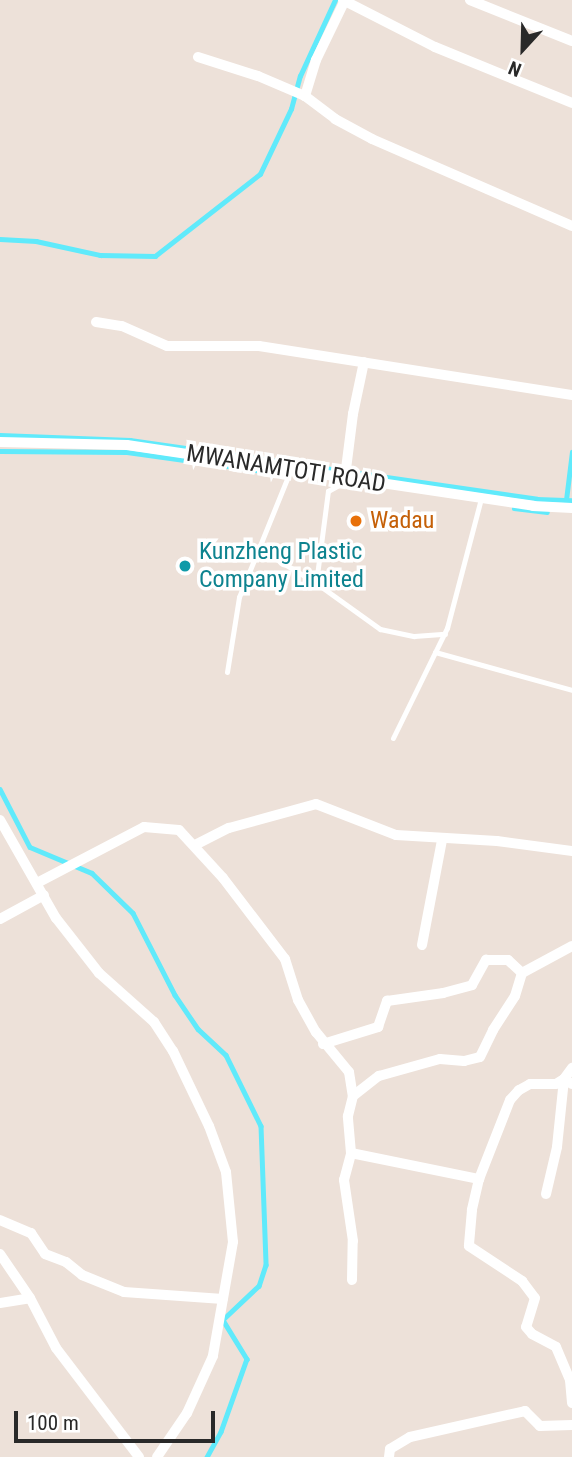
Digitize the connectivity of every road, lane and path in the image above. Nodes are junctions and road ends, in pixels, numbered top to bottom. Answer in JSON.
{"nodes":[{"id":1,"x":344,"y":0,"type":"edge"},
{"id":2,"x":470,"y":0,"type":"edge"},
{"id":3,"x":572,"y":41,"type":"edge"},
{"id":4,"x":198,"y":57,"type":"dead end"},
{"id":5,"x":305,"y":96,"type":"junction"},
{"id":6,"x":572,"y":103,"type":"edge"},
{"id":7,"x":572,"y":226,"type":"edge"},
{"id":8,"x":96,"y":322,"type":"dead end"},
{"id":9,"x":365,"y":362,"type":"junction"},
{"id":10,"x":572,"y":395,"type":"edge"},
{"id":11,"x":0,"y":442,"type":"edge"},
{"id":12,"x":291,"y":469,"type":"junction"},
{"id":13,"x":345,"y":477,"type":"junction"},
{"id":14,"x":481,"y":498,"type":"junction"},
{"id":15,"x":572,"y":508,"type":"edge"},
{"id":16,"x":258,"y":548,"type":"junction"},
{"id":17,"x":316,"y":583,"type":"junction"},
{"id":18,"x":445,"y":634,"type":"junction"},
{"id":19,"x":435,"y":652,"type":"junction"},
{"id":20,"x":227,"y":673,"type":"dead end"},
{"id":21,"x":572,"y":690,"type":"edge"},
{"id":22,"x":393,"y":738,"type":"dead end"},
{"id":23,"x":2,"y":827,"type":"edge"},
{"id":24,"x":442,"y":840,"type":"junction"},
{"id":25,"x":195,"y":845,"type":"junction"},
{"id":26,"x":572,"y":851,"type":"edge"},
{"id":27,"x":37,"y":883,"type":"junction"},
{"id":28,"x":44,"y":895,"type":"junction"},
{"id":29,"x":0,"y":919,"type":"edge"},
{"id":30,"x":422,"y":945,"type":"dead end"},
{"id":31,"x":572,"y":946,"type":"edge"},
{"id":32,"x":522,"y":973,"type":"junction"},
{"id":33,"x":323,"y":1045,"type":"junction"},
{"id":34,"x":572,"y":1068,"type":"edge"},
{"id":35,"x":568,"y":1082,"type":"edge"},
{"id":36,"x":353,"y":1096,"type":"junction"},
{"id":37,"x":351,"y":1153,"type":"junction"},
{"id":38,"x":479,"y":1179,"type":"junction"},
{"id":39,"x":546,"y":1194,"type":"dead end"},
{"id":40,"x":0,"y":1220,"type":"edge"},
{"id":41,"x":0,"y":1254,"type":"edge"},
{"id":42,"x":352,"y":1280,"type":"dead end"},
{"id":43,"x":30,"y":1298,"type":"junction"},
{"id":44,"x":223,"y":1299,"type":"junction"},
{"id":45,"x":0,"y":1303,"type":"edge"},
{"id":46,"x":572,"y":1403,"type":"edge"},
{"id":47,"x":572,"y":1425,"type":"edge"},
{"id":48,"x":139,"y":1457,"type":"edge"},
{"id":49,"x":158,"y":1457,"type":"edge"},
{"id":50,"x":389,"y":1457,"type":"edge"}],
"edges":[{"from":1,"to":5,"type":"street"},
{"from":1,"to":6,"type":"street"},
{"from":2,"to":3,"type":"street"},
{"from":4,"to":5,"type":"street"},
{"from":5,"to":7,"type":"street"},
{"from":8,"to":9,"type":"street"},
{"from":9,"to":10,"type":"street"},
{"from":9,"to":13,"type":"street"},
{"from":11,"to":12,"type":"street","name":"MWANAMTOTI ROAD"},
{"from":12,"to":13,"type":"street","name":"MWANAMTOTI ROAD"},
{"from":12,"to":16,"type":"lane"},
{"from":13,"to":14,"type":"street","name":"MWANAMTOTI ROAD"},
{"from":13,"to":17,"type":"lane"},
{"from":14,"to":15,"type":"street","name":"MWANAMTOTI ROAD"},
{"from":14,"to":18,"type":"lane"},
{"from":16,"to":17,"type":"lane"},
{"from":16,"to":20,"type":"lane"},
{"from":17,"to":18,"type":"lane"},
{"from":18,"to":19,"type":"lane"},
{"from":19,"to":21,"type":"lane"},
{"from":19,"to":22,"type":"lane"},
{"from":23,"to":27,"type":"street"},
{"from":24,"to":25,"type":"street"},
{"from":24,"to":26,"type":"street"},
{"from":24,"to":30,"type":"street"},
{"from":25,"to":27,"type":"street"},
{"from":25,"to":33,"type":"street"},
{"from":27,"to":28,"type":"street"},
{"from":28,"to":29,"type":"street"},
{"from":28,"to":44,"type":"street"},
{"from":31,"to":32,"type":"street"},
{"from":32,"to":33,"type":"street"},
{"from":32,"to":36,"type":"street"},
{"from":33,"to":36,"type":"street"},
{"from":34,"to":35,"type":"street"},
{"from":35,"to":38,"type":"street"},
{"from":35,"to":39,"type":"street"},
{"from":36,"to":37,"type":"street"},
{"from":37,"to":38,"type":"street"},
{"from":37,"to":42,"type":"street"},
{"from":38,"to":46,"type":"street"},
{"from":40,"to":44,"type":"street"},
{"from":41,"to":43,"type":"street"},
{"from":43,"to":45,"type":"street"},
{"from":43,"to":48,"type":"street"},
{"from":44,"to":49,"type":"street"},
{"from":47,"to":50,"type":"street"}]}
